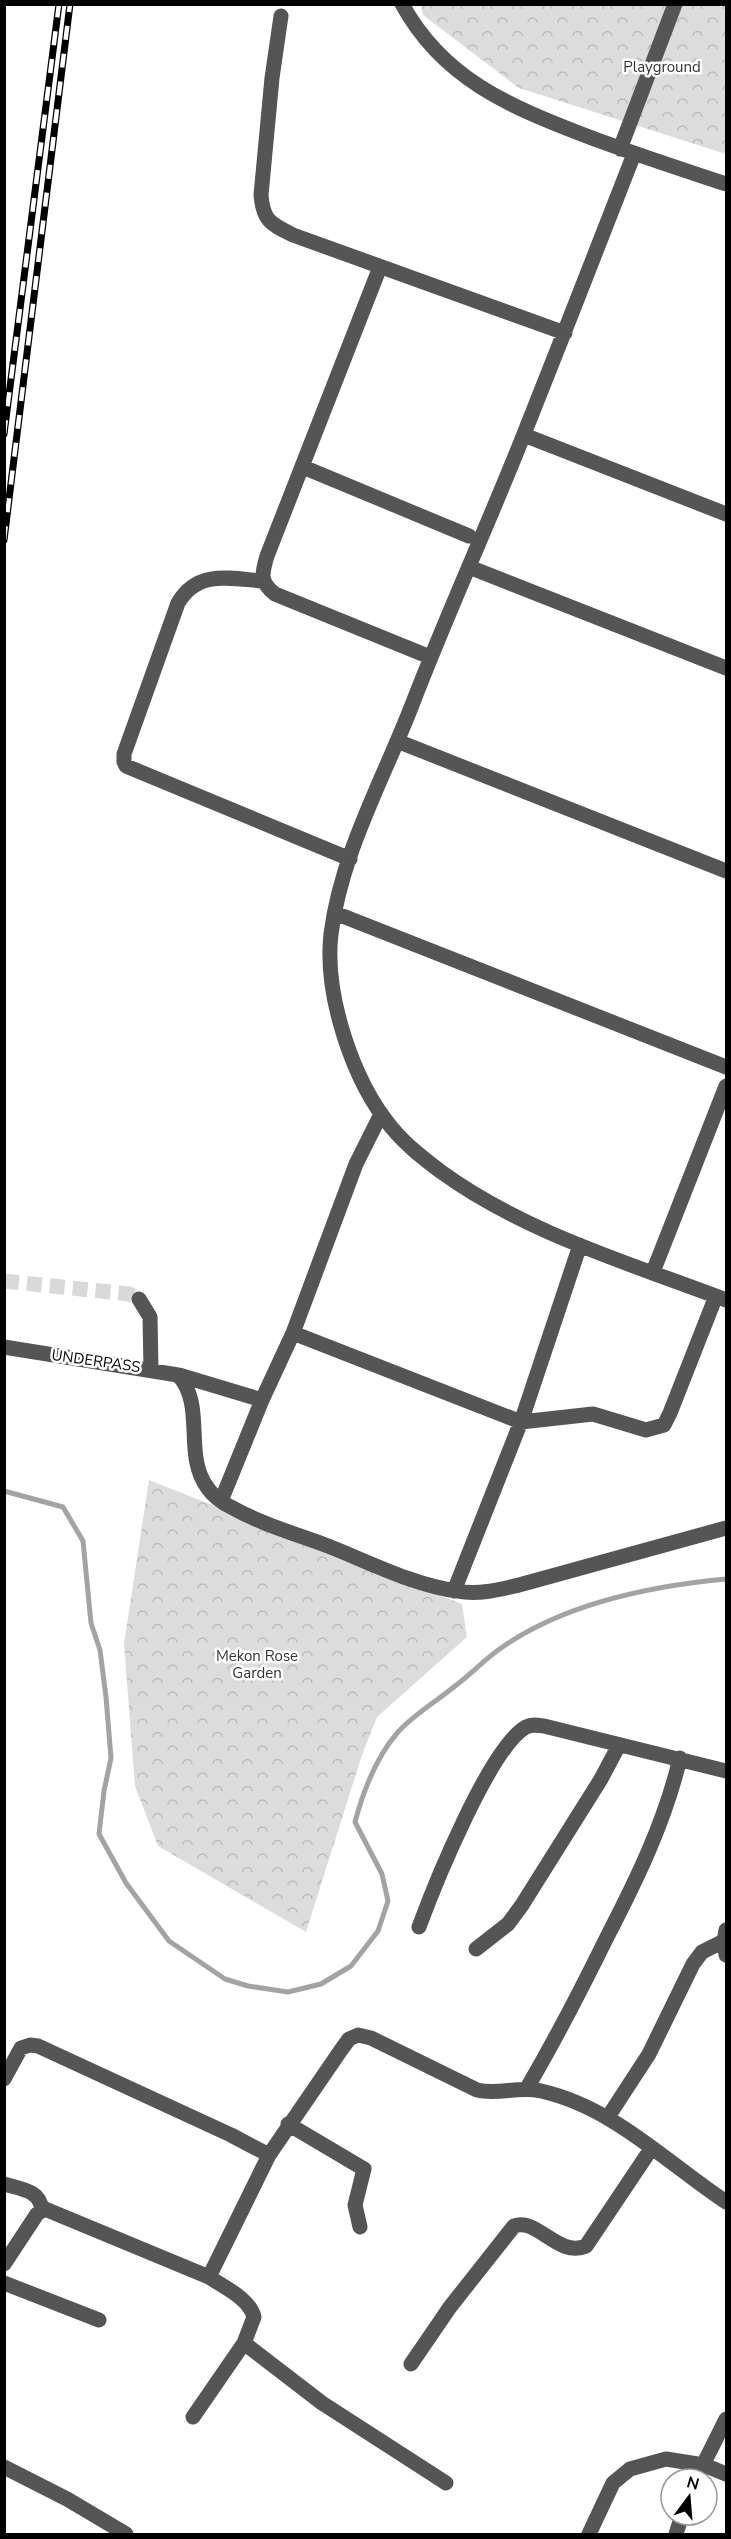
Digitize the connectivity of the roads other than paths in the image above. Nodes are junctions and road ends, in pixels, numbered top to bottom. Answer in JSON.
{"nodes":[{"id":1,"x":402,"y":4,"type":"edge"},
{"id":2,"x":675,"y":4,"type":"edge"},
{"id":3,"x":280,"y":16,"type":"dead end"},
{"id":4,"x":627,"y":151,"type":"junction"},
{"id":5,"x":726,"y":184,"type":"edge"},
{"id":6,"x":380,"y":267,"type":"junction"},
{"id":7,"x":564,"y":333,"type":"junction"},
{"id":8,"x":524,"y":435,"type":"junction"},
{"id":9,"x":303,"y":467,"type":"junction"},
{"id":10,"x":726,"y":514,"type":"edge"},
{"id":11,"x":469,"y":536,"type":"dead end"},
{"id":12,"x":469,"y":567,"type":"junction"},
{"id":13,"x":262,"y":581,"type":"junction"},
{"id":14,"x":430,"y":657,"type":"junction"},
{"id":15,"x":726,"y":668,"type":"edge"},
{"id":16,"x":398,"y":741,"type":"junction"},
{"id":17,"x":350,"y":859,"type":"junction"},
{"id":18,"x":726,"y":871,"type":"edge"},
{"id":19,"x":335,"y":913,"type":"junction"},
{"id":20,"x":726,"y":1067,"type":"edge"},
{"id":21,"x":726,"y":1086,"type":"edge"},
{"id":22,"x":381,"y":1114,"type":"junction"},
{"id":23,"x":720,"y":1119,"type":"edge"},
{"id":24,"x":580,"y":1245,"type":"junction"},
{"id":25,"x":653,"y":1272,"type":"junction"},
{"id":26,"x":721,"y":1298,"type":"edge"},
{"id":27,"x":139,"y":1299,"type":"dead end"},
{"id":28,"x":293,"y":1333,"type":"junction"},
{"id":29,"x":4,"y":1347,"type":"edge"},
{"id":30,"x":151,"y":1370,"type":"junction"},
{"id":31,"x":178,"y":1375,"type":"junction"},
{"id":32,"x":262,"y":1400,"type":"junction"},
{"id":33,"x":521,"y":1422,"type":"junction"},
{"id":34,"x":221,"y":1501,"type":"junction"},
{"id":35,"x":726,"y":1528,"type":"edge"},
{"id":36,"x":454,"y":1591,"type":"junction"},
{"id":37,"x":619,"y":1745,"type":"junction"},
{"id":38,"x":680,"y":1758,"type":"junction"},
{"id":39,"x":726,"y":1772,"type":"edge"},
{"id":40,"x":419,"y":1927,"type":"dead end"},
{"id":41,"x":726,"y":1942,"type":"edge"},
{"id":42,"x":476,"y":1949,"type":"dead end"},
{"id":43,"x":4,"y":2079,"type":"edge"},
{"id":44,"x":527,"y":2088,"type":"junction"},
{"id":45,"x":608,"y":2117,"type":"junction"},
{"id":46,"x":288,"y":2124,"type":"junction"},
{"id":47,"x":651,"y":2149,"type":"junction"},
{"id":48,"x":269,"y":2155,"type":"junction"},
{"id":49,"x":4,"y":2184,"type":"edge"},
{"id":50,"x":726,"y":2202,"type":"edge"},
{"id":51,"x":42,"y":2210,"type":"junction"},
{"id":52,"x":360,"y":2227,"type":"dead end"},
{"id":53,"x":4,"y":2264,"type":"edge"},
{"id":54,"x":209,"y":2277,"type":"junction"},
{"id":55,"x":4,"y":2283,"type":"edge"},
{"id":56,"x":99,"y":2320,"type":"dead end"},
{"id":57,"x":244,"y":2343,"type":"junction"},
{"id":58,"x":411,"y":2364,"type":"dead end"},
{"id":59,"x":194,"y":2417,"type":"dead end"},
{"id":60,"x":726,"y":2419,"type":"edge"},
{"id":61,"x":704,"y":2465,"type":"junction"},
{"id":62,"x":4,"y":2467,"type":"edge"},
{"id":63,"x":726,"y":2474,"type":"edge"},
{"id":64,"x":446,"y":2482,"type":"dead end"},
{"id":65,"x":126,"y":2535,"type":"edge"},
{"id":66,"x":588,"y":2535,"type":"edge"}],
"edges":[{"from":1,"to":4,"type":"street"},
{"from":2,"to":4,"type":"street"},
{"from":3,"to":6,"type":"street"},
{"from":4,"to":5,"type":"street"},
{"from":4,"to":7,"type":"street"},
{"from":6,"to":7,"type":"street"},
{"from":6,"to":9,"type":"street"},
{"from":7,"to":8,"type":"street"},
{"from":8,"to":10,"type":"street"},
{"from":8,"to":12,"type":"street"},
{"from":9,"to":11,"type":"street"},
{"from":9,"to":13,"type":"street"},
{"from":12,"to":14,"type":"street"},
{"from":12,"to":15,"type":"street"},
{"from":13,"to":14,"type":"street"},
{"from":13,"to":17,"type":"street"},
{"from":14,"to":16,"type":"street"},
{"from":16,"to":17,"type":"street"},
{"from":16,"to":18,"type":"street"},
{"from":17,"to":19,"type":"street"},
{"from":19,"to":20,"type":"street"},
{"from":19,"to":22,"type":"street"},
{"from":21,"to":23,"type":"street"},
{"from":22,"to":24,"type":"street"},
{"from":22,"to":28,"type":"street"},
{"from":23,"to":25,"type":"street"},
{"from":24,"to":25,"type":"street"},
{"from":24,"to":33,"type":"street"},
{"from":25,"to":26,"type":"street"},
{"from":26,"to":33,"type":"street"},
{"from":27,"to":30,"type":"street","name":"UNDERPASS"},
{"from":28,"to":32,"type":"street"},
{"from":28,"to":33,"type":"street"},
{"from":29,"to":30,"type":"street","name":"UNDERPASS"},
{"from":30,"to":31,"type":"street"},
{"from":31,"to":32,"type":"street"},
{"from":31,"to":34,"type":"street"},
{"from":32,"to":34,"type":"street"},
{"from":33,"to":36,"type":"street"},
{"from":34,"to":36,"type":"street"},
{"from":35,"to":36,"type":"street"},
{"from":37,"to":38,"type":"street"},
{"from":37,"to":40,"type":"street"},
{"from":37,"to":42,"type":"street"},
{"from":38,"to":39,"type":"street"},
{"from":38,"to":44,"type":"street"},
{"from":41,"to":45,"type":"street"},
{"from":43,"to":48,"type":"street"},
{"from":44,"to":45,"type":"street"},
{"from":44,"to":46,"type":"street"},
{"from":45,"to":47,"type":"street"},
{"from":46,"to":48,"type":"street"},
{"from":46,"to":52,"type":"street"},
{"from":47,"to":50,"type":"street"},
{"from":47,"to":58,"type":"street"},
{"from":48,"to":54,"type":"street"},
{"from":49,"to":51,"type":"street"},
{"from":51,"to":53,"type":"street"},
{"from":51,"to":54,"type":"street"},
{"from":54,"to":57,"type":"street"},
{"from":55,"to":56,"type":"street"},
{"from":57,"to":59,"type":"street"},
{"from":57,"to":64,"type":"street"},
{"from":60,"to":61,"type":"street"},
{"from":61,"to":63,"type":"street"},
{"from":61,"to":66,"type":"street"},
{"from":62,"to":65,"type":"street"}]}
